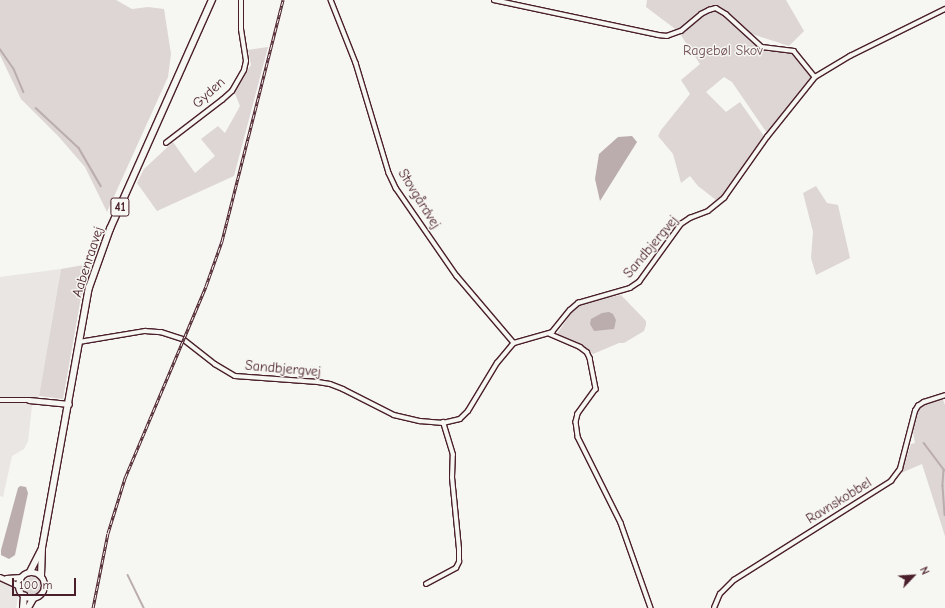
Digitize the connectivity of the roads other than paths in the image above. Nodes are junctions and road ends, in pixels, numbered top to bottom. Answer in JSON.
{"nodes":[{"id":1,"x":212,"y":0,"type":"edge"},
{"id":2,"x":241,"y":0,"type":"edge"},
{"id":3,"x":331,"y":0,"type":"edge"},
{"id":4,"x":494,"y":0,"type":"edge"},
{"id":5,"x":945,"y":9,"type":"edge"},
{"id":6,"x":815,"y":77,"type":"junction"},
{"id":7,"x":166,"y":143,"type":"dead end"},
{"id":8,"x":550,"y":334,"type":"junction"},
{"id":9,"x":79,"y":342,"type":"junction"},
{"id":10,"x":514,"y":343,"type":"junction"},
{"id":11,"x":945,"y":395,"type":"edge"},
{"id":12,"x":0,"y":400,"type":"edge"},
{"id":13,"x":69,"y":404,"type":"junction"},
{"id":14,"x":443,"y":423,"type":"junction"},
{"id":15,"x":42,"y":548,"type":"junction"},
{"id":16,"x":30,"y":572,"type":"junction"},
{"id":17,"x":41,"y":576,"type":"junction"},
{"id":18,"x":0,"y":577,"type":"edge"},
{"id":19,"x":22,"y":577,"type":"junction"},
{"id":20,"x":6,"y":578,"type":"junction"},
{"id":21,"x":426,"y":584,"type":"dead end"},
{"id":22,"x":19,"y":586,"type":"junction"},
{"id":23,"x":24,"y":596,"type":"junction"},
{"id":24,"x":33,"y":599,"type":"junction"},
{"id":25,"x":23,"y":608,"type":"edge"},
{"id":26,"x":28,"y":608,"type":"edge"},
{"id":27,"x":651,"y":608,"type":"edge"},
{"id":28,"x":714,"y":608,"type":"edge"}],
"edges":[{"from":1,"to":9,"type":"main road","name":"Aabenraavej","number":"41"},
{"from":2,"to":7,"type":"street","name":"Gyden"},
{"from":3,"to":10,"type":"street","name":"Stovgårdvej"},
{"from":4,"to":6,"type":"street"},
{"from":5,"to":6,"type":"street","name":"Sandbjergvej"},
{"from":6,"to":8,"type":"street","name":"Sandbjergvej"},
{"from":8,"to":10,"type":"street"},
{"from":8,"to":27,"type":"street"},
{"from":9,"to":13,"type":"main road","name":"Aabenraavej","number":"41"},
{"from":9,"to":14,"type":"street","name":"Sandbjergvej"},
{"from":10,"to":14,"type":"street","name":"Sandbjergvej"},
{"from":11,"to":28,"type":"street","name":"Ravnskobbel"},
{"from":12,"to":13,"type":"street"},
{"from":13,"to":15,"type":"main road","name":"Aabenraavej","number":"41"},
{"from":14,"to":21,"type":"street"},
{"from":15,"to":16,"type":"main road","name":"Aabenraavej","number":"41"},
{"from":15,"to":17,"type":"main road","name":"Aabenraavej","number":"41"},
{"from":16,"to":17,"type":"main road"},
{"from":16,"to":19,"type":"main road"},
{"from":17,"to":24,"type":"main road","number":"41"},
{"from":18,"to":20,"type":"street"},
{"from":19,"to":20,"type":"street"},
{"from":19,"to":22,"type":"main road"},
{"from":20,"to":22,"type":"street"},
{"from":22,"to":23,"type":"main road"},
{"from":23,"to":24,"type":"main road"},
{"from":23,"to":25,"type":"main road"},
{"from":24,"to":26,"type":"main road","number":"41"}]}
